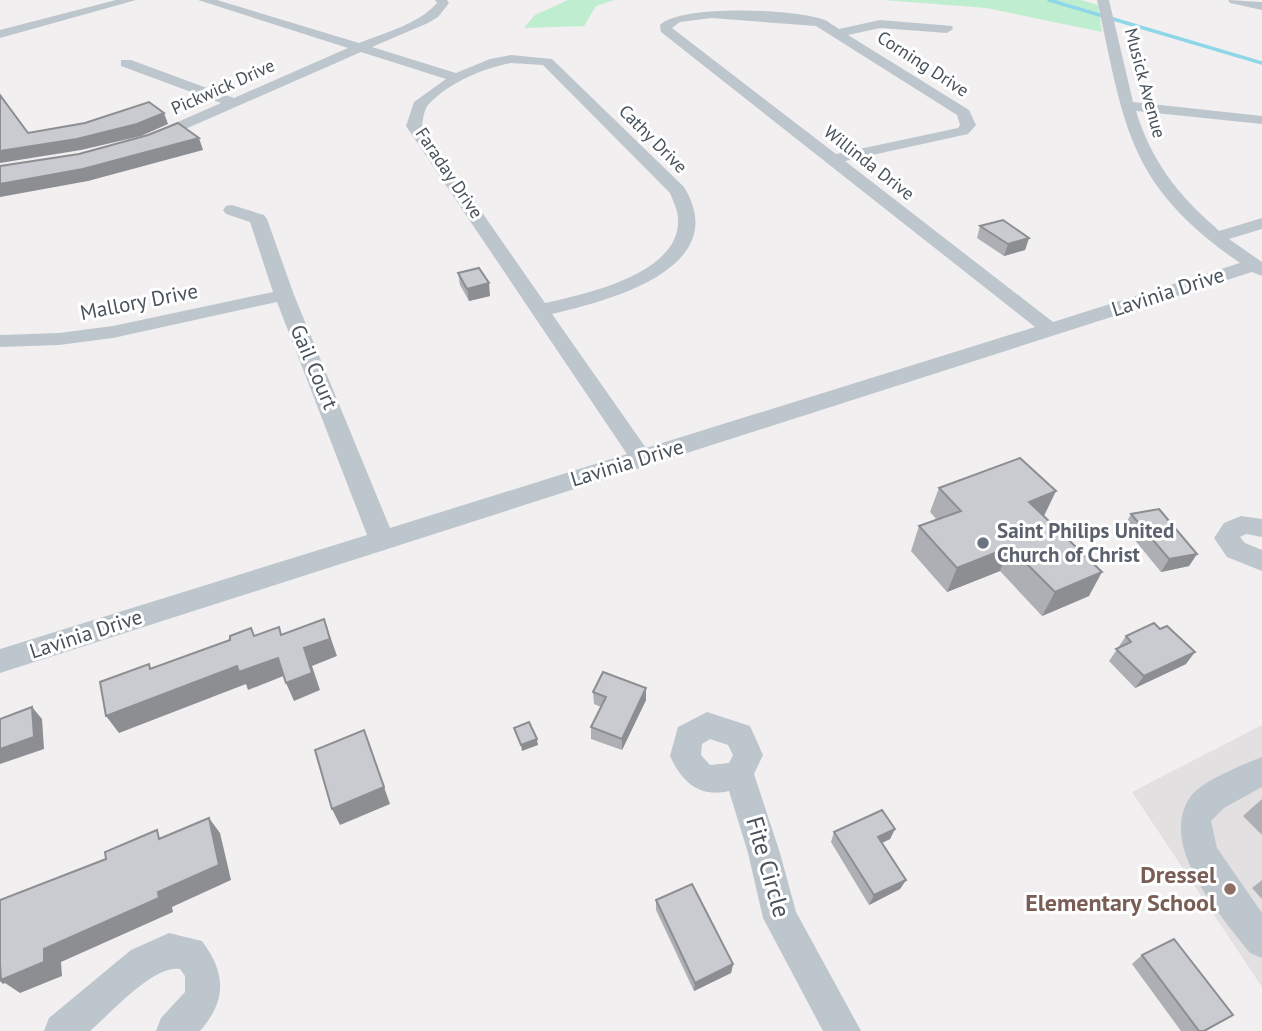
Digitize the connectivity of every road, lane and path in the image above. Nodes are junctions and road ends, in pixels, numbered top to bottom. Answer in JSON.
{"nodes":[{"id":1,"x":130,"y":0,"type":"edge"},
{"id":2,"x":204,"y":0,"type":"edge"},
{"id":3,"x":441,"y":0,"type":"edge"},
{"id":4,"x":1234,"y":0,"type":"edge"},
{"id":5,"x":1262,"y":6,"type":"edge"},
{"id":6,"x":1106,"y":12,"type":"edge"},
{"id":7,"x":947,"y":29,"type":"dead end"},
{"id":8,"x":838,"y":33,"type":"junction"},
{"id":9,"x":0,"y":34,"type":"edge"},
{"id":10,"x":362,"y":47,"type":"junction"},
{"id":11,"x":126,"y":63,"type":"dead end"},
{"id":12,"x":454,"y":77,"type":"junction"},
{"id":13,"x":234,"y":103,"type":"junction"},
{"id":14,"x":1128,"y":106,"type":"junction"},
{"id":15,"x":1262,"y":120,"type":"edge"},
{"id":16,"x":136,"y":144,"type":"edge"},
{"id":17,"x":833,"y":159,"type":"junction"},
{"id":18,"x":232,"y":211,"type":"dead end"},
{"id":19,"x":1262,"y":223,"type":"edge"},
{"id":20,"x":1216,"y":237,"type":"junction"},
{"id":21,"x":1258,"y":268,"type":"edge"},
{"id":22,"x":284,"y":295,"type":"junction"},
{"id":23,"x":542,"y":310,"type":"junction"},
{"id":24,"x":1050,"y":329,"type":"junction"},
{"id":25,"x":0,"y":341,"type":"edge"},
{"id":26,"x":641,"y":458,"type":"junction"},
{"id":27,"x":1262,"y":528,"type":"edge"},
{"id":28,"x":382,"y":540,"type":"junction"},
{"id":29,"x":1262,"y":561,"type":"edge"},
{"id":30,"x":0,"y":661,"type":"edge"},
{"id":31,"x":1262,"y":771,"type":"edge"},
{"id":32,"x":739,"y":774,"type":"dead end"},
{"id":33,"x":1262,"y":941,"type":"edge"},
{"id":34,"x":62,"y":1031,"type":"edge"},
{"id":35,"x":174,"y":1031,"type":"edge"},
{"id":36,"x":844,"y":1031,"type":"edge"}],
"edges":[{"from":1,"to":9,"type":"street"},
{"from":2,"to":10,"type":"street"},
{"from":3,"to":10,"type":"street","name":"Pickwick Drive"},
{"from":4,"to":5,"type":"street"},
{"from":6,"to":14,"type":"street","name":"Musick Avenue"},
{"from":7,"to":8,"type":"street"},
{"from":8,"to":17,"type":"street","name":"Corning Drive"},
{"from":8,"to":17,"type":"street","name":"Willinda Drive"},
{"from":10,"to":12,"type":"street"},
{"from":10,"to":13,"type":"street","name":"Pickwick Drive"},
{"from":11,"to":13,"type":"street"},
{"from":12,"to":23,"type":"street","name":"Faraday Drive"},
{"from":12,"to":23,"type":"street","name":"Cathy Drive"},
{"from":13,"to":16,"type":"street","name":"Pickwick Drive"},
{"from":14,"to":15,"type":"street"},
{"from":14,"to":20,"type":"street","name":"Musick Avenue"},
{"from":17,"to":24,"type":"street","name":"Willinda Drive"},
{"from":18,"to":22,"type":"street","name":"Gail Court"},
{"from":19,"to":20,"type":"street"},
{"from":20,"to":21,"type":"street","name":"Musick Avenue"},
{"from":21,"to":24,"type":"street","name":"Lavinia Drive"},
{"from":22,"to":25,"type":"street","name":"Mallory Drive"},
{"from":22,"to":28,"type":"street","name":"Gail Court"},
{"from":23,"to":26,"type":"street","name":"Faraday Drive"},
{"from":24,"to":26,"type":"street","name":"Lavinia Drive"},
{"from":26,"to":28,"type":"street","name":"Lavinia Drive"},
{"from":27,"to":29,"type":"street"},
{"from":28,"to":30,"type":"street","name":"Lavinia Drive"},
{"from":31,"to":33,"type":"street"},
{"from":32,"to":36,"type":"street","name":"Fite Circle"},
{"from":34,"to":35,"type":"street"}]}
